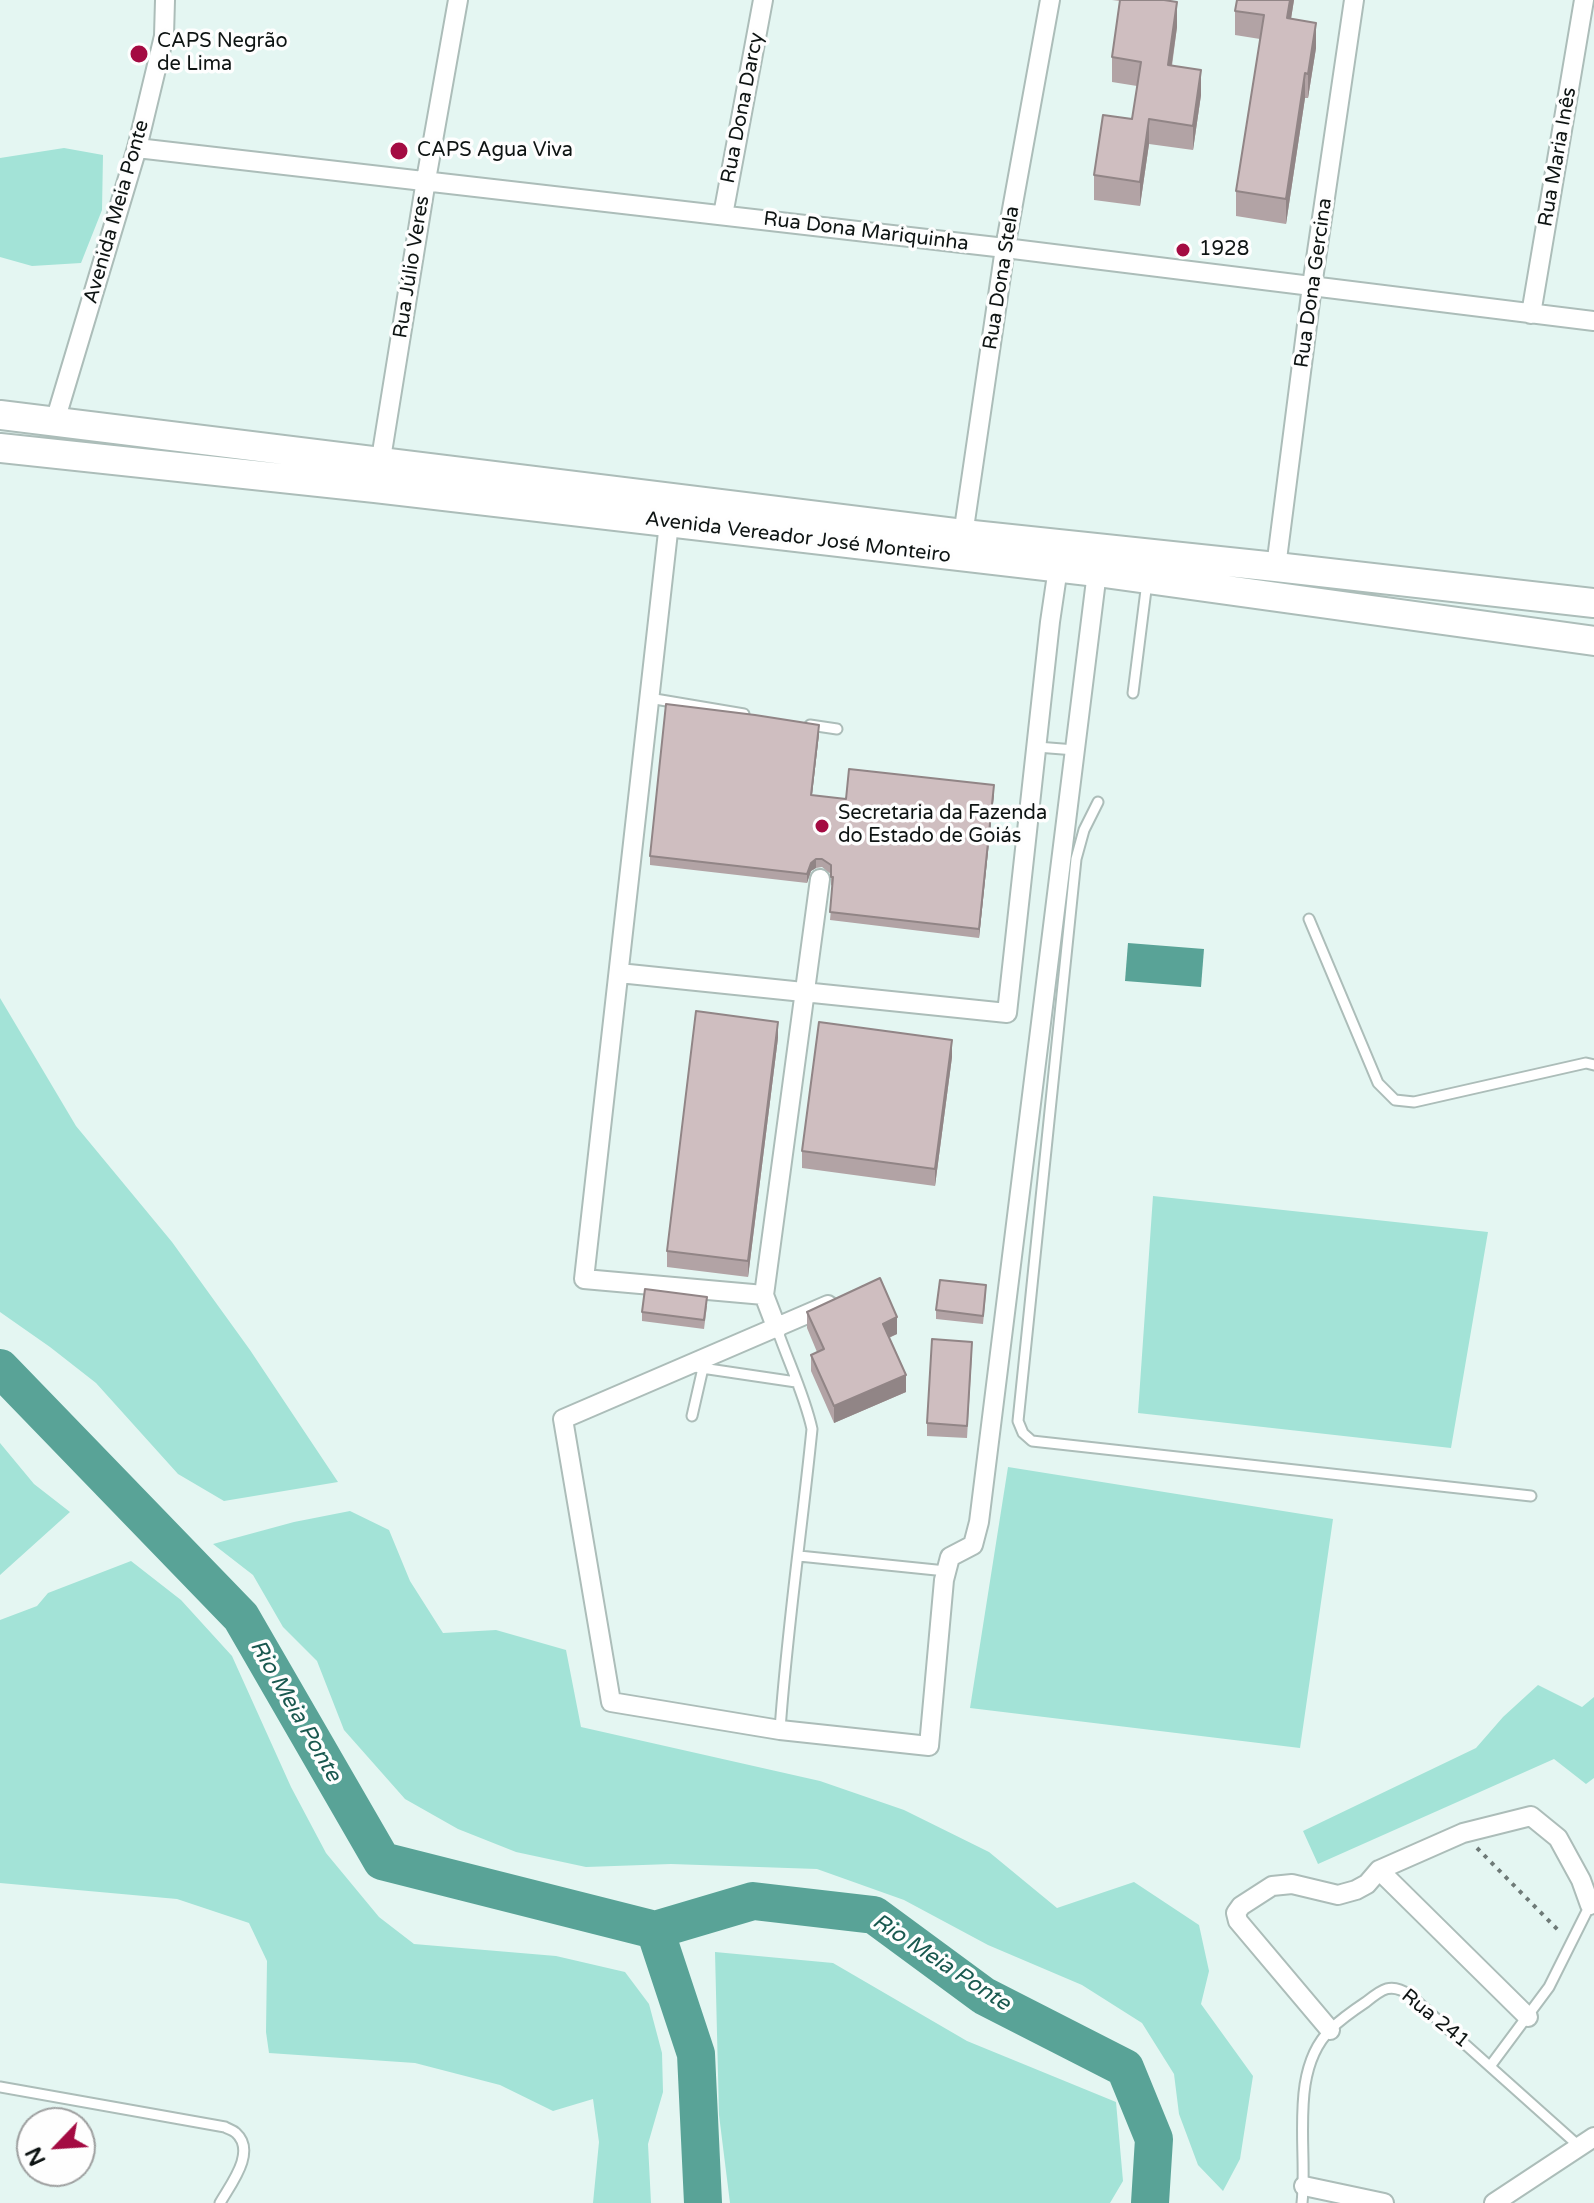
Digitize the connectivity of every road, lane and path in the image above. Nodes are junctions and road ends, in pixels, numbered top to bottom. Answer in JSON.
{"nodes":[{"id":1,"x":165,"y":0,"type":"edge"},
{"id":2,"x":458,"y":0,"type":"edge"},
{"id":3,"x":763,"y":0,"type":"edge"},
{"id":4,"x":1050,"y":0,"type":"edge"},
{"id":5,"x":1354,"y":0,"type":"edge"},
{"id":6,"x":1584,"y":0,"type":"edge"},
{"id":7,"x":137,"y":148,"type":"junction"},
{"id":8,"x":426,"y":180,"type":"junction"},
{"id":9,"x":723,"y":215,"type":"junction"},
{"id":10,"x":1005,"y":248,"type":"junction"},
{"id":11,"x":1312,"y":286,"type":"junction"},
{"id":12,"x":1531,"y":314,"type":"junction"},
{"id":13,"x":1594,"y":321,"type":"edge"},
{"id":14,"x":0,"y":415,"type":"edge"},
{"id":15,"x":55,"y":421,"type":"junction"},
{"id":16,"x":0,"y":448,"type":"edge"},
{"id":17,"x":378,"y":474,"type":"junction"},
{"id":18,"x":669,"y":523,"type":"junction"},
{"id":19,"x":962,"y":545,"type":"junction"},
{"id":20,"x":1276,"y":567,"type":"junction"},
{"id":21,"x":1058,"y":568,"type":"junction"},
{"id":22,"x":1097,"y":572,"type":"junction"},
{"id":23,"x":1147,"y":579,"type":"junction"},
{"id":24,"x":1594,"y":603,"type":"edge"},
{"id":25,"x":1594,"y":641,"type":"edge"},
{"id":26,"x":1133,"y":693,"type":"dead end"},
{"id":27,"x":649,"y":698,"type":"junction"},
{"id":28,"x":759,"y":716,"type":"edge"},
{"id":29,"x":806,"y":724,"type":"edge"},
{"id":30,"x":837,"y":729,"type":"dead end"},
{"id":31,"x":1037,"y":747,"type":"junction"},
{"id":32,"x":1075,"y":750,"type":"junction"},
{"id":33,"x":1098,"y":802,"type":"dead end"},
{"id":34,"x":820,"y":879,"type":"dead end"},
{"id":35,"x":1309,"y":919,"type":"dead end"},
{"id":36,"x":619,"y":973,"type":"junction"},
{"id":37,"x":805,"y":992,"type":"junction"},
{"id":38,"x":1594,"y":1065,"type":"edge"},
{"id":39,"x":764,"y":1295,"type":"junction"},
{"id":40,"x":843,"y":1299,"type":"edge"},
{"id":41,"x":777,"y":1329,"type":"junction"},
{"id":42,"x":695,"y":1367,"type":"junction"},
{"id":43,"x":796,"y":1382,"type":"junction"},
{"id":44,"x":692,"y":1416,"type":"dead end"},
{"id":45,"x":1531,"y":1496,"type":"dead end"},
{"id":46,"x":799,"y":1556,"type":"junction"},
{"id":47,"x":946,"y":1571,"type":"junction"},
{"id":48,"x":780,"y":1730,"type":"junction"},
{"id":49,"x":1463,"y":1833,"type":"junction"},
{"id":50,"x":1379,"y":1870,"type":"junction"},
{"id":51,"x":1590,"y":1905,"type":"joint"},
{"id":52,"x":1571,"y":1943,"type":"junction"},
{"id":53,"x":1528,"y":2017,"type":"junction"},
{"id":54,"x":1330,"y":2030,"type":"junction"},
{"id":55,"x":1491,"y":2065,"type":"junction"},
{"id":56,"x":0,"y":2087,"type":"edge"},
{"id":57,"x":1587,"y":2142,"type":"edge"},
{"id":58,"x":1594,"y":2161,"type":"edge"},
{"id":59,"x":1303,"y":2195,"type":"edge"},
{"id":60,"x":220,"y":2203,"type":"edge"},
{"id":61,"x":1384,"y":2203,"type":"edge"},
{"id":62,"x":1494,"y":2203,"type":"edge"}],
"edges":[{"from":1,"to":7,"type":"street","name":"Avenida Meia Ponte"},
{"from":2,"to":8,"type":"street","name":"Rua Júlio Veres"},
{"from":3,"to":9,"type":"street","name":"Rua Dona Darcy"},
{"from":4,"to":10,"type":"street","name":"Rua Dona Stela"},
{"from":5,"to":11,"type":"street","name":"Rua Dona Gercina"},
{"from":6,"to":12,"type":"street","name":"Rua Maria Inês"},
{"from":7,"to":8,"type":"street","name":"Rua Dona Mariquinha"},
{"from":7,"to":15,"type":"street","name":"Avenida Meia Ponte"},
{"from":8,"to":9,"type":"street","name":"Rua Dona Mariquinha"},
{"from":8,"to":17,"type":"street","name":"Rua Júlio Veres"},
{"from":9,"to":10,"type":"street","name":"Rua Dona Mariquinha"},
{"from":10,"to":11,"type":"street","name":"Rua Dona Mariquinha"},
{"from":10,"to":19,"type":"street","name":"Rua Dona Stela"},
{"from":11,"to":12,"type":"street","name":"Rua Dona Mariquinha"},
{"from":11,"to":20,"type":"street","name":"Rua Dona Gercina"},
{"from":12,"to":13,"type":"street","name":"Rua Dona Mariquinha"},
{"from":14,"to":15,"type":"main road","name":"Avenida Vereador José Monteiro"},
{"from":15,"to":17,"type":"main road","name":"Avenida Vereador José Monteiro"},
{"from":16,"to":17,"type":"main road","name":"Avenida Vereador José Monteiro"},
{"from":17,"to":18,"type":"main road","name":"Avenida Vereador José Monteiro"},
{"from":17,"to":19,"type":"main road","name":"Avenida Vereador José Monteiro"},
{"from":18,"to":19,"type":"main road","name":"Avenida Vereador José Monteiro"},
{"from":18,"to":27,"type":"street"},
{"from":19,"to":20,"type":"main road","name":"Avenida Vereador José Monteiro"},
{"from":19,"to":21,"type":"main road","name":"Avenida Vereador José Monteiro"},
{"from":20,"to":24,"type":"main road","name":"Avenida Vereador José Monteiro"},
{"from":21,"to":22,"type":"main road","name":"Avenida Vereador José Monteiro"},
{"from":21,"to":31,"type":"street"},
{"from":22,"to":23,"type":"main road","name":"Avenida Vereador José Monteiro"},
{"from":22,"to":32,"type":"street"},
{"from":23,"to":25,"type":"main road","name":"Avenida Vereador José Monteiro"},
{"from":23,"to":26,"type":"lane"},
{"from":27,"to":28,"type":"lane"},
{"from":27,"to":36,"type":"street"},
{"from":29,"to":30,"type":"lane"},
{"from":31,"to":32,"type":"lane"},
{"from":31,"to":37,"type":"street"},
{"from":32,"to":47,"type":"street"},
{"from":33,"to":45,"type":"lane"},
{"from":34,"to":37,"type":"street"},
{"from":35,"to":38,"type":"lane"},
{"from":36,"to":37,"type":"street"},
{"from":36,"to":39,"type":"street"},
{"from":37,"to":39,"type":"street"},
{"from":39,"to":41,"type":"street"},
{"from":40,"to":41,"type":"street"},
{"from":41,"to":42,"type":"street"},
{"from":41,"to":43,"type":"lane"},
{"from":42,"to":43,"type":"lane"},
{"from":42,"to":44,"type":"lane"},
{"from":42,"to":48,"type":"street"},
{"from":43,"to":46,"type":"lane"},
{"from":46,"to":47,"type":"lane"},
{"from":46,"to":48,"type":"lane"},
{"from":47,"to":48,"type":"street"},
{"from":49,"to":50,"type":"street"},
{"from":49,"to":51,"type":"street"},
{"from":49,"to":52,"type":"path"},
{"from":50,"to":53,"type":"street"},
{"from":50,"to":54,"type":"street"},
{"from":51,"to":52,"type":"lane"},
{"from":52,"to":53,"type":"lane"},
{"from":53,"to":55,"type":"lane"},
{"from":54,"to":55,"type":"lane","name":"Rua 241"},
{"from":54,"to":59,"type":"lane","name":"Rua 241"},
{"from":55,"to":57,"type":"lane","name":"Rua 241"},
{"from":56,"to":60,"type":"lane"},
{"from":57,"to":58,"type":"street","name":"Rua 241"},
{"from":57,"to":62,"type":"street"},
{"from":59,"to":61,"type":"street"}]}
